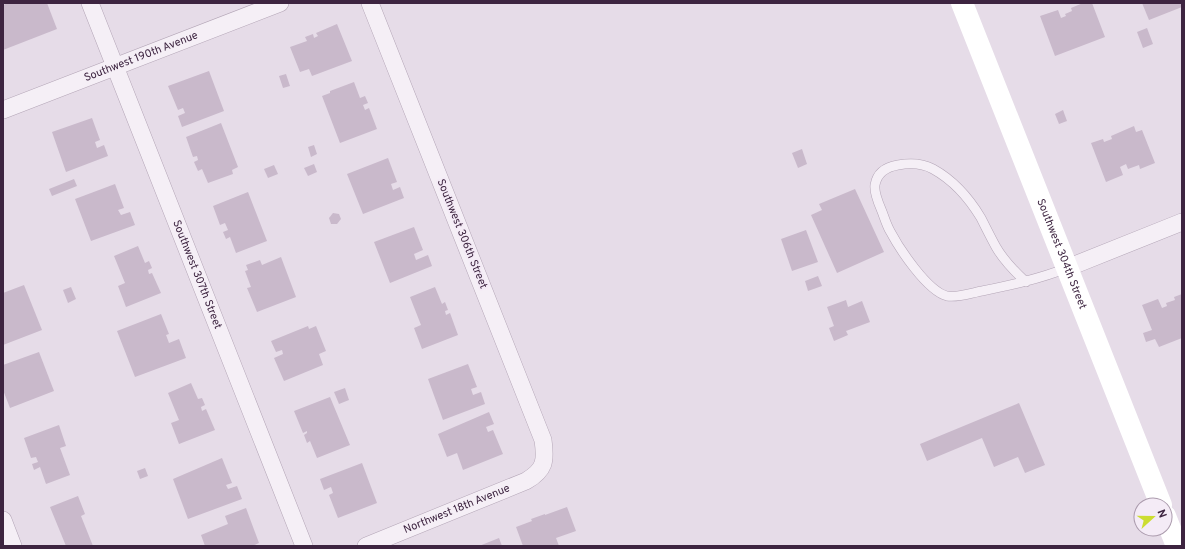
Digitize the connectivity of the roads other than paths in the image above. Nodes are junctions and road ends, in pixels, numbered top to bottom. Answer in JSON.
{"nodes":[{"id":1,"x":90,"y":3,"type":"edge"},
{"id":2,"x":280,"y":3,"type":"edge"},
{"id":3,"x":370,"y":3,"type":"edge"},
{"id":4,"x":962,"y":3,"type":"edge"},
{"id":5,"x":116,"y":67,"type":"junction"},
{"id":6,"x":3,"y":110,"type":"edge"},
{"id":7,"x":1182,"y":222,"type":"edge"},
{"id":8,"x":1067,"y":268,"type":"junction"},
{"id":9,"x":1026,"y":282,"type":"junction"},
{"id":10,"x":543,"y":466,"type":"joint"},
{"id":11,"x":1157,"y":497,"type":"edge"},
{"id":12,"x":3,"y":520,"type":"edge"},
{"id":13,"x":1173,"y":536,"type":"edge"},
{"id":14,"x":13,"y":546,"type":"edge"},
{"id":15,"x":304,"y":546,"type":"edge"},
{"id":16,"x":366,"y":546,"type":"edge"},
{"id":17,"x":1177,"y":546,"type":"edge"}],
"edges":[{"from":1,"to":5,"type":"street","name":"Southwest 307th Street"},
{"from":2,"to":5,"type":"street","name":"Southwest 190th Avenue"},
{"from":3,"to":10,"type":"street","name":"Southwest 306th Street"},
{"from":4,"to":8,"type":"street","name":"Southwest 304th Street"},
{"from":5,"to":6,"type":"street","name":"Southwest 190th Avenue"},
{"from":5,"to":15,"type":"street","name":"Southwest 307th Street"},
{"from":7,"to":8,"type":"street"},
{"from":8,"to":9,"type":"lane"},
{"from":8,"to":11,"type":"street","name":"Southwest 304th Street"},
{"from":9,"to":9,"type":"lane"},
{"from":10,"to":16,"type":"street","name":"Northwest 18th Avenue"},
{"from":12,"to":14,"type":"street"},
{"from":13,"to":17,"type":"street"}]}
